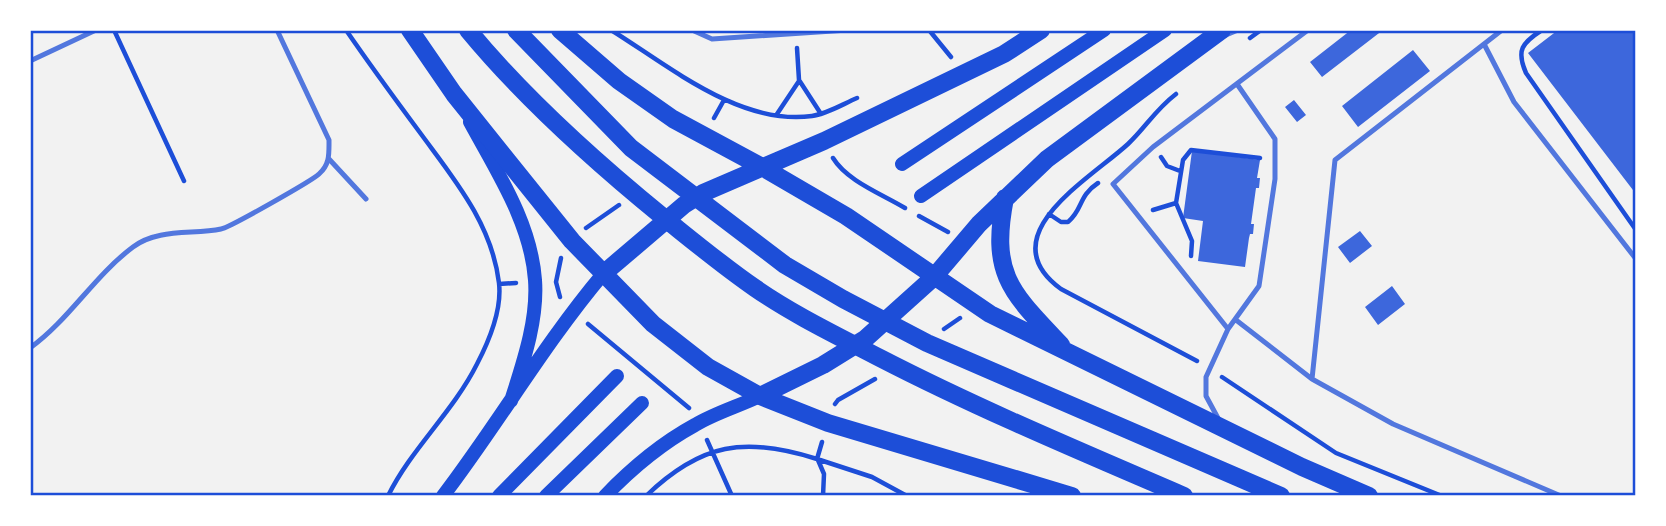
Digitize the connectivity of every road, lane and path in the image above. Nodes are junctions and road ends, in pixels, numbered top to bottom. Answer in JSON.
{"nodes":[{"id":1,"x":96,"y":30,"type":"edge"},
{"id":2,"x":114,"y":30,"type":"edge"},
{"id":3,"x":277,"y":30,"type":"edge"},
{"id":4,"x":346,"y":30,"type":"edge"},
{"id":5,"x":410,"y":30,"type":"edge"},
{"id":6,"x":468,"y":30,"type":"edge"},
{"id":7,"x":516,"y":30,"type":"edge"},
{"id":8,"x":560,"y":30,"type":"edge"},
{"id":9,"x":611,"y":30,"type":"edge"},
{"id":10,"x":692,"y":30,"type":"edge"},
{"id":11,"x":848,"y":30,"type":"edge"},
{"id":12,"x":929,"y":30,"type":"edge"},
{"id":13,"x":1041,"y":30,"type":"edge"},
{"id":14,"x":1104,"y":30,"type":"edge"},
{"id":15,"x":1165,"y":30,"type":"edge"},
{"id":16,"x":1222,"y":30,"type":"edge"},
{"id":17,"x":1238,"y":30,"type":"edge"},
{"id":18,"x":1261,"y":30,"type":"edge"},
{"id":19,"x":1308,"y":30,"type":"edge"},
{"id":20,"x":1502,"y":30,"type":"edge"},
{"id":21,"x":1542,"y":30,"type":"edge"},
{"id":22,"x":796,"y":34,"type":"junction"},
{"id":23,"x":1484,"y":44,"type":"junction"},
{"id":24,"x":1240,"y":45,"type":"dead end"},
{"id":25,"x":1198,"y":48,"type":"junction"},
{"id":26,"x":951,"y":57,"type":"dead end"},
{"id":27,"x":30,"y":61,"type":"edge"},
{"id":28,"x":799,"y":80,"type":"junction"},
{"id":29,"x":1237,"y":84,"type":"junction"},
{"id":30,"x":1180,"y":91,"type":"dead end"},
{"id":31,"x":454,"y":93,"type":"junction"},
{"id":32,"x":724,"y":100,"type":"junction"},
{"id":33,"x":821,"y":114,"type":"dead end"},
{"id":34,"x":776,"y":115,"type":"junction"},
{"id":35,"x":812,"y":117,"type":"dead end"},
{"id":36,"x":712,"y":121,"type":"dead end"},
{"id":37,"x":1161,"y":156,"type":"dead end"},
{"id":38,"x":330,"y":159,"type":"junction"},
{"id":39,"x":1275,"y":159,"type":"junction"},
{"id":40,"x":834,"y":160,"type":"dead end"},
{"id":41,"x":902,"y":164,"type":"dead end"},
{"id":42,"x":762,"y":167,"type":"junction"},
{"id":43,"x":1180,"y":171,"type":"junction"},
{"id":44,"x":184,"y":181,"type":"dead end"},
{"id":45,"x":1113,"y":184,"type":"junction"},
{"id":46,"x":921,"y":196,"type":"dead end"},
{"id":47,"x":1004,"y":198,"type":"junction"},
{"id":48,"x":366,"y":200,"type":"dead end"},
{"id":49,"x":906,"y":208,"type":"dead end"},
{"id":50,"x":1049,"y":214,"type":"junction"},
{"id":51,"x":917,"y":215,"type":"dead end"},
{"id":52,"x":1636,"y":230,"type":"edge"},
{"id":53,"x":952,"y":233,"type":"dead end"},
{"id":54,"x":562,"y":250,"type":"dead end"},
{"id":55,"x":1636,"y":259,"type":"edge"},
{"id":56,"x":1182,"y":270,"type":"junction"},
{"id":57,"x":604,"y":274,"type":"junction"},
{"id":58,"x":934,"y":277,"type":"junction"},
{"id":59,"x":562,"y":304,"type":"dead end"},
{"id":60,"x":584,"y":320,"type":"dead end"},
{"id":61,"x":1236,"y":320,"type":"junction"},
{"id":62,"x":1228,"y":329,"type":"junction"},
{"id":63,"x":30,"y":348,"type":"edge"},
{"id":64,"x":1068,"y":353,"type":"junction"},
{"id":65,"x":1198,"y":361,"type":"dead end"},
{"id":66,"x":1217,"y":374,"type":"dead end"},
{"id":67,"x":617,"y":376,"type":"dead end"},
{"id":68,"x":1312,"y":379,"type":"junction"},
{"id":69,"x":760,"y":396,"type":"junction"},
{"id":70,"x":511,"y":401,"type":"junction"},
{"id":71,"x":642,"y":402,"type":"dead end"},
{"id":72,"x":687,"y":405,"type":"dead end"},
{"id":73,"x":1229,"y":431,"type":"junction"},
{"id":74,"x":708,"y":440,"type":"dead end"},
{"id":75,"x":821,"y":447,"type":"dead end"},
{"id":76,"x":713,"y":450,"type":"junction"},
{"id":77,"x":817,"y":459,"type":"junction"},
{"id":78,"x":387,"y":496,"type":"edge"},
{"id":79,"x":443,"y":496,"type":"edge"},
{"id":80,"x":499,"y":496,"type":"edge"},
{"id":81,"x":546,"y":496,"type":"edge"},
{"id":82,"x":605,"y":496,"type":"edge"},
{"id":83,"x":646,"y":496,"type":"edge"},
{"id":84,"x":732,"y":496,"type":"edge"},
{"id":85,"x":822,"y":496,"type":"edge"},
{"id":86,"x":907,"y":496,"type":"edge"},
{"id":87,"x":1073,"y":496,"type":"edge"},
{"id":88,"x":1184,"y":496,"type":"edge"},
{"id":89,"x":1281,"y":496,"type":"edge"},
{"id":90,"x":1369,"y":496,"type":"edge"},
{"id":91,"x":1442,"y":496,"type":"edge"},
{"id":92,"x":1561,"y":496,"type":"edge"}],
"edges":[{"from":1,"to":27,"type":"lane"},
{"from":2,"to":44,"type":"path"},
{"from":3,"to":38,"type":"lane"},
{"from":4,"to":78,"type":"path"},
{"from":5,"to":31,"type":"main road"},
{"from":6,"to":88,"type":"main road"},
{"from":7,"to":89,"type":"main road"},
{"from":8,"to":42,"type":"main road"},
{"from":9,"to":32,"type":"path"},
{"from":10,"to":22,"type":"lane"},
{"from":11,"to":22,"type":"lane"},
{"from":12,"to":26,"type":"path"},
{"from":13,"to":42,"type":"main road"},
{"from":14,"to":41,"type":"main road"},
{"from":15,"to":46,"type":"main road"},
{"from":16,"to":25,"type":"main road"},
{"from":17,"to":25,"type":"lane"},
{"from":18,"to":24,"type":"path"},
{"from":19,"to":29,"type":"lane"},
{"from":20,"to":23,"type":"lane"},
{"from":21,"to":52,"type":"path"},
{"from":22,"to":28,"type":"path"},
{"from":23,"to":55,"type":"lane"},
{"from":23,"to":68,"type":"lane"},
{"from":25,"to":47,"type":"main road"},
{"from":28,"to":33,"type":"path"},
{"from":28,"to":34,"type":"path"},
{"from":29,"to":39,"type":"lane"},
{"from":29,"to":45,"type":"lane"},
{"from":30,"to":50,"type":"path"},
{"from":31,"to":57,"type":"main road"},
{"from":31,"to":70,"type":"main road"},
{"from":32,"to":34,"type":"path"},
{"from":32,"to":36,"type":"path"},
{"from":34,"to":35,"type":"path"},
{"from":37,"to":43,"type":"path"},
{"from":38,"to":48,"type":"lane"},
{"from":38,"to":63,"type":"lane"},
{"from":39,"to":43,"type":"path"},
{"from":39,"to":61,"type":"lane"},
{"from":40,"to":49,"type":"path"},
{"from":42,"to":57,"type":"main road"},
{"from":42,"to":58,"type":"main road"},
{"from":43,"to":56,"type":"path"},
{"from":45,"to":50,"type":"path"},
{"from":45,"to":56,"type":"lane"},
{"from":47,"to":58,"type":"main road"},
{"from":47,"to":64,"type":"main road"},
{"from":50,"to":65,"type":"path"},
{"from":51,"to":53,"type":"path"},
{"from":54,"to":59,"type":"path"},
{"from":56,"to":62,"type":"lane"},
{"from":57,"to":69,"type":"main road"},
{"from":57,"to":70,"type":"main road"},
{"from":58,"to":64,"type":"main road"},
{"from":58,"to":69,"type":"main road"},
{"from":60,"to":72,"type":"path"},
{"from":61,"to":62,"type":"lane"},
{"from":61,"to":68,"type":"lane"},
{"from":62,"to":73,"type":"lane"},
{"from":64,"to":73,"type":"main road"},
{"from":66,"to":91,"type":"path"},
{"from":67,"to":80,"type":"main road"},
{"from":68,"to":92,"type":"lane"},
{"from":69,"to":82,"type":"main road"},
{"from":69,"to":87,"type":"main road"},
{"from":70,"to":79,"type":"main road"},
{"from":71,"to":81,"type":"main road"},
{"from":73,"to":90,"type":"main road"},
{"from":74,"to":76,"type":"path"},
{"from":75,"to":77,"type":"path"},
{"from":76,"to":77,"type":"path"},
{"from":76,"to":83,"type":"path"},
{"from":76,"to":84,"type":"path"},
{"from":77,"to":85,"type":"path"},
{"from":77,"to":86,"type":"path"}]}
